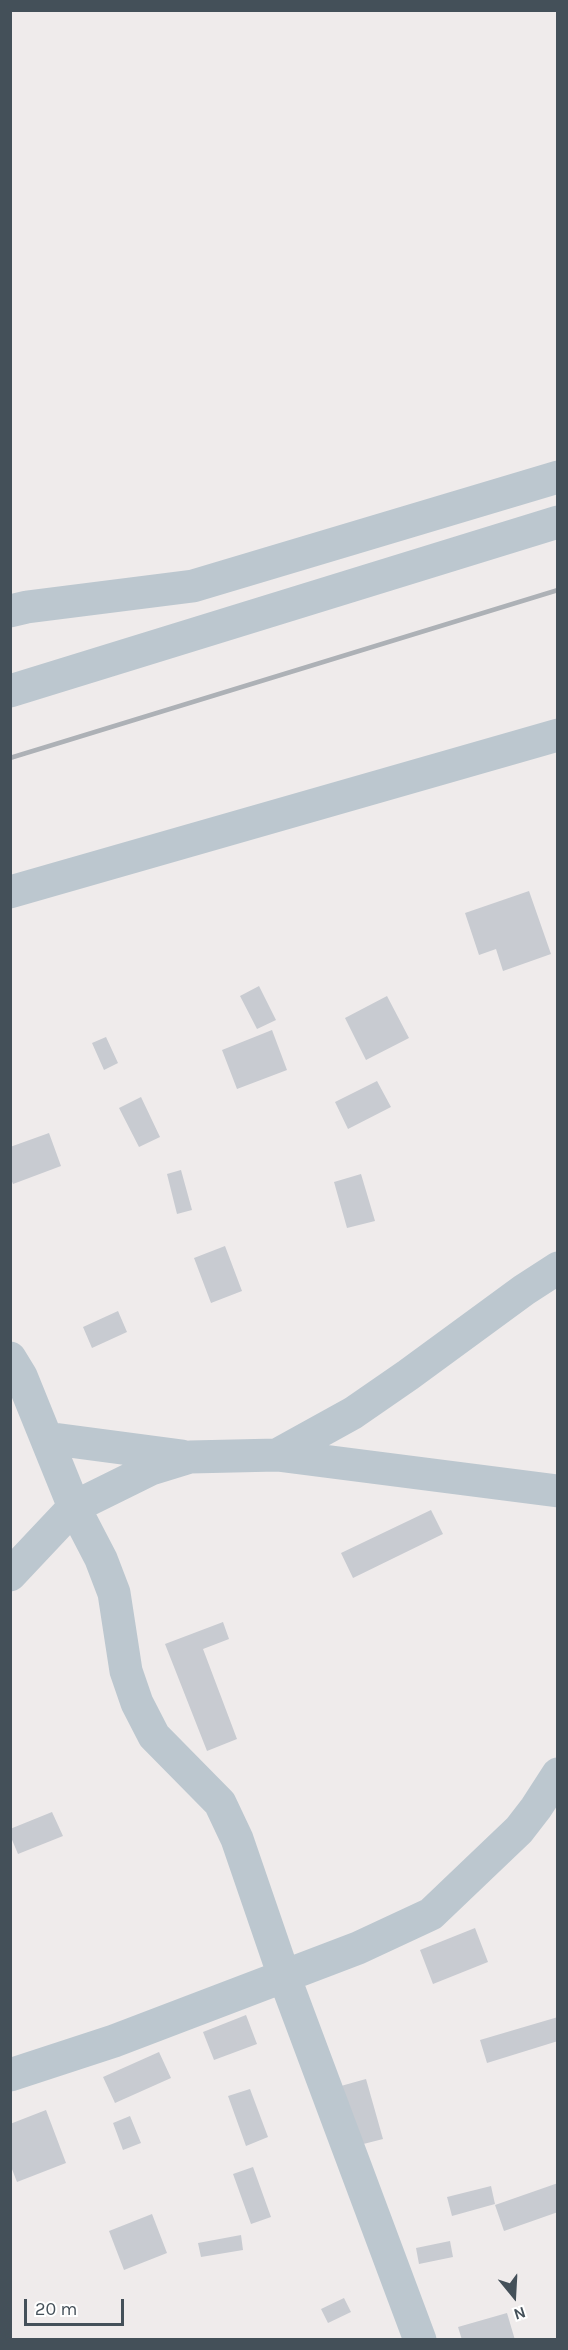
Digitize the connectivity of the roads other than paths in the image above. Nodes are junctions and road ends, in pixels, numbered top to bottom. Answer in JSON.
{"nodes":[{"id":1,"x":558,"y":477,"type":"edge"},
{"id":2,"x":558,"y":522,"type":"edge"},
{"id":3,"x":10,"y":611,"type":"edge"},
{"id":4,"x":10,"y":691,"type":"edge"},
{"id":5,"x":558,"y":735,"type":"edge"},
{"id":6,"x":10,"y":892,"type":"edge"},
{"id":7,"x":558,"y":1268,"type":"edge"},
{"id":8,"x":10,"y":1358,"type":"edge"},
{"id":9,"x":46,"y":1438,"type":"junction"},
{"id":10,"x":277,"y":1455,"type":"junction"},
{"id":11,"x":190,"y":1457,"type":"junction"},
{"id":12,"x":558,"y":1491,"type":"edge"},
{"id":13,"x":74,"y":1507,"type":"junction"},
{"id":14,"x":10,"y":1575,"type":"edge"},
{"id":15,"x":558,"y":1774,"type":"edge"},
{"id":16,"x":284,"y":1977,"type":"junction"},
{"id":17,"x":10,"y":2075,"type":"edge"},
{"id":18,"x":420,"y":2340,"type":"edge"}],
"edges":[{"from":1,"to":3,"type":"street"},
{"from":2,"to":4,"type":"street"},
{"from":5,"to":6,"type":"street"},
{"from":7,"to":10,"type":"street"},
{"from":8,"to":9,"type":"street"},
{"from":9,"to":11,"type":"street"},
{"from":9,"to":13,"type":"street"},
{"from":10,"to":11,"type":"street"},
{"from":10,"to":12,"type":"street"},
{"from":11,"to":13,"type":"street"},
{"from":13,"to":14,"type":"street"},
{"from":13,"to":16,"type":"street"},
{"from":15,"to":16,"type":"street"},
{"from":16,"to":17,"type":"street"},
{"from":16,"to":18,"type":"street"}]}
